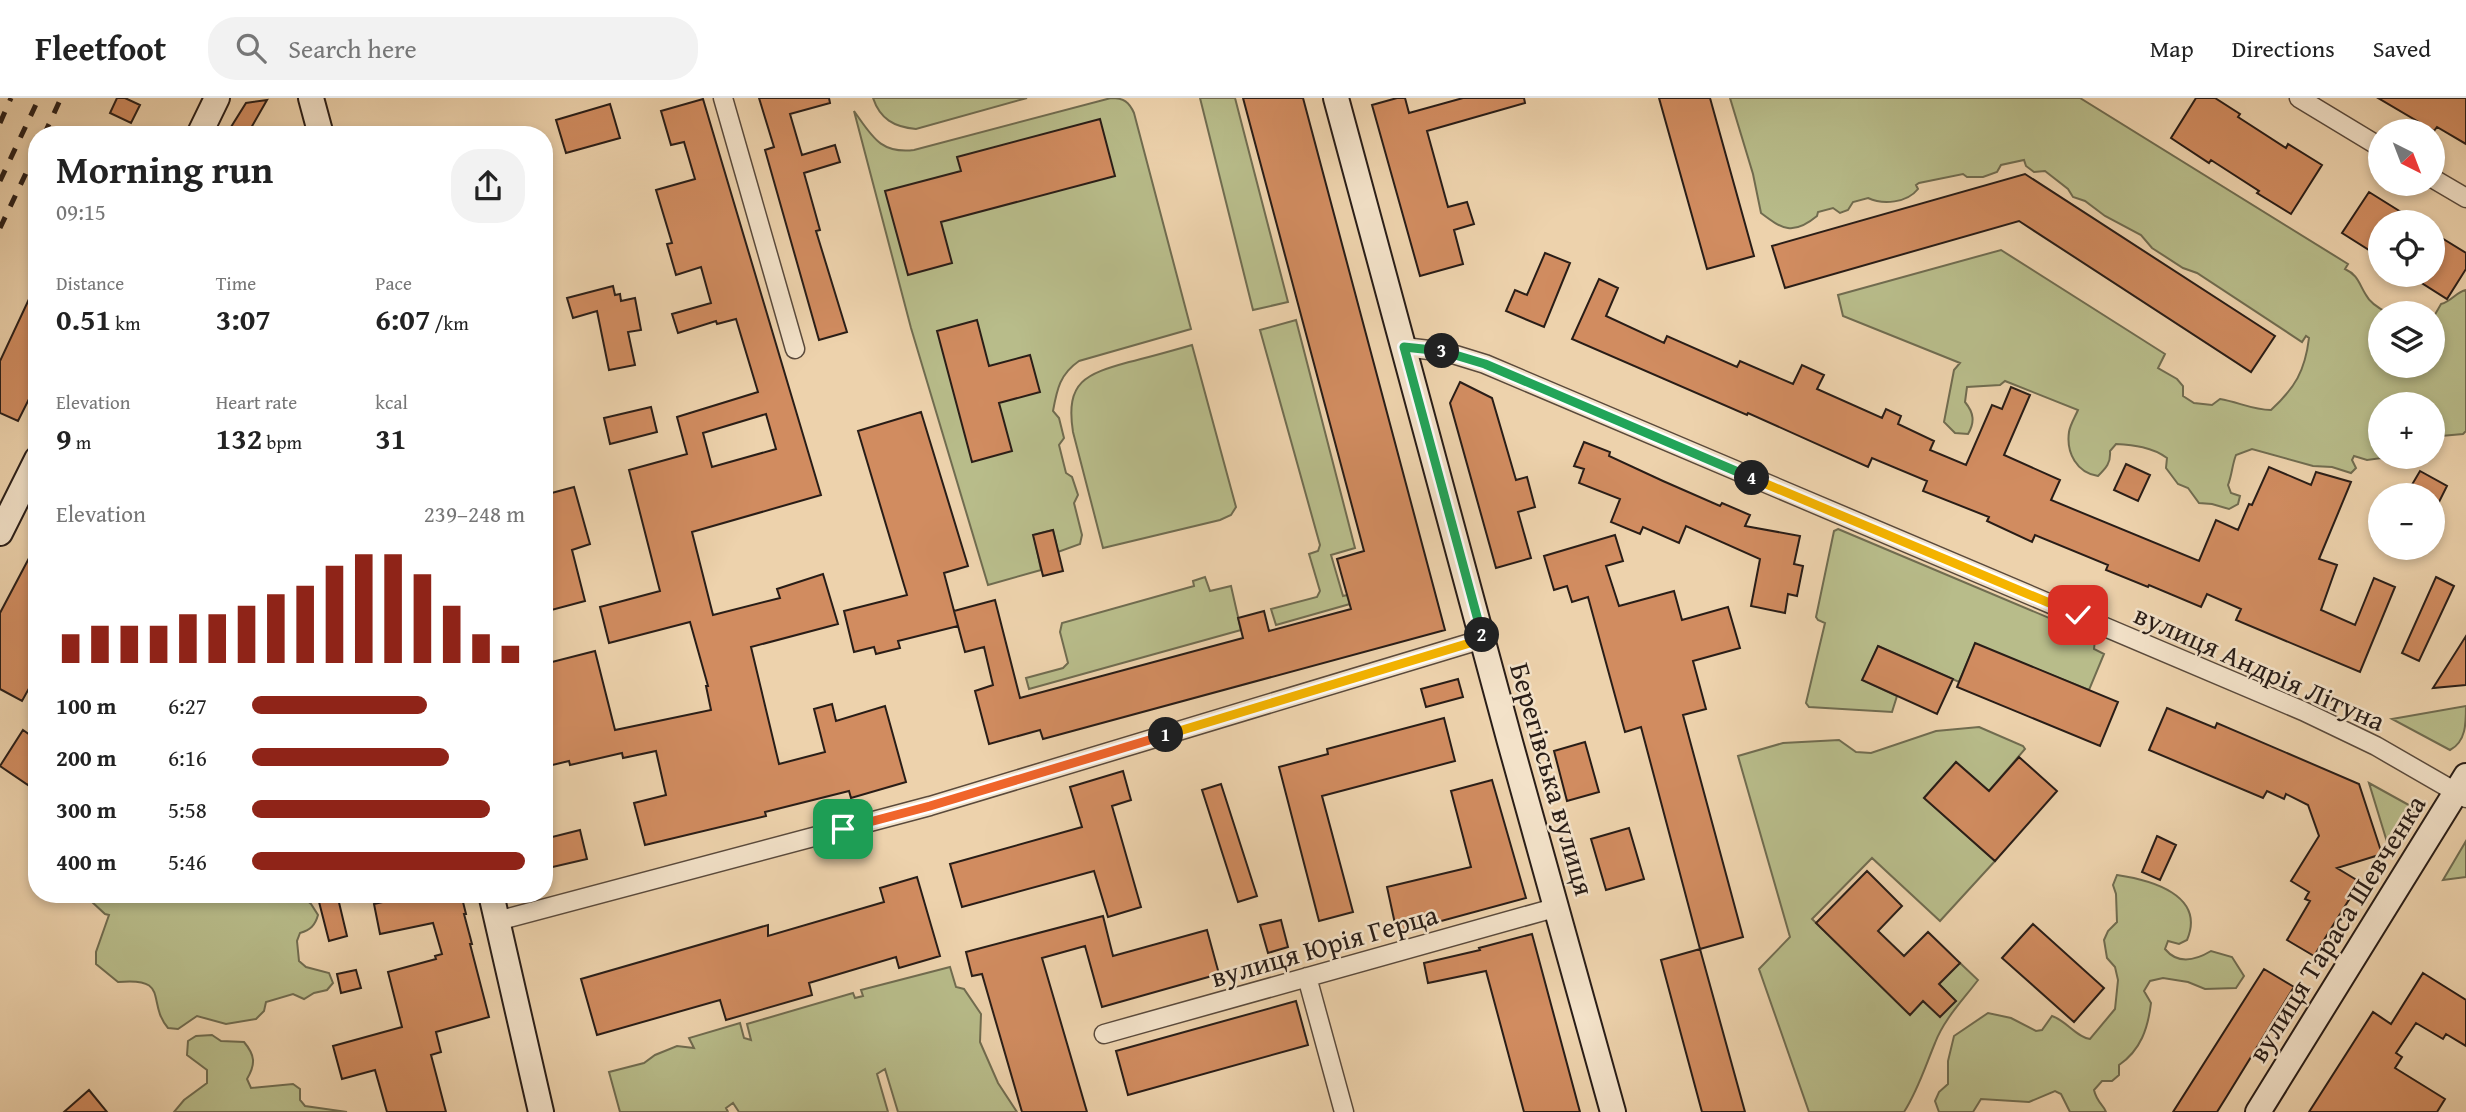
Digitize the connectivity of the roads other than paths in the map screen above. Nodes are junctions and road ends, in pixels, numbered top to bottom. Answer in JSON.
{"nodes":[{"id":1,"x":217,"y":98,"type":"edge"},
{"id":2,"x":311,"y":98,"type":"edge"},
{"id":3,"x":723,"y":98,"type":"edge"},
{"id":4,"x":1336,"y":98,"type":"edge"},
{"id":5,"x":2299,"y":98,"type":"edge"},
{"id":6,"x":204,"y":126,"type":"edge"},
{"id":7,"x":319,"y":126,"type":"edge"},
{"id":8,"x":2368,"y":140,"type":"edge"},
{"id":9,"x":2445,"y":186,"type":"edge"},
{"id":10,"x":2466,"y":198,"type":"edge"},
{"id":11,"x":1404,"y":347,"type":"junction"},
{"id":12,"x":795,"y":349,"type":"dead end"},
{"id":13,"x":28,"y":478,"type":"edge"},
{"id":14,"x":0,"y":533,"type":"edge"},
{"id":15,"x":1483,"y":639,"type":"junction"},
{"id":16,"x":2463,"y":789,"type":"edge"},
{"id":17,"x":493,"y":903,"type":"edge"},
{"id":18,"x":1558,"y":907,"type":"junction"},
{"id":19,"x":497,"y":921,"type":"junction"},
{"id":20,"x":1307,"y":977,"type":"junction"},
{"id":21,"x":1104,"y":1034,"type":"dead end"},
{"id":22,"x":541,"y":1112,"type":"edge"},
{"id":23,"x":1344,"y":1112,"type":"edge"},
{"id":24,"x":1614,"y":1112,"type":"edge"},
{"id":25,"x":2258,"y":1112,"type":"edge"}],
"edges":[{"from":1,"to":6,"type":"main road"},
{"from":2,"to":7,"type":"main road"},
{"from":3,"to":12,"type":"street"},
{"from":4,"to":11,"type":"main road","name":"Берегівська вулиця"},
{"from":5,"to":8,"type":"street"},
{"from":9,"to":10,"type":"street"},
{"from":11,"to":15,"type":"main road","name":"Берегівська вулиця"},
{"from":11,"to":16,"type":"street","name":"вулиця Андрія Літуна"},
{"from":13,"to":14,"type":"main road"},
{"from":15,"to":18,"type":"main road","name":"Берегівська вулиця"},
{"from":15,"to":19,"type":"street"},
{"from":16,"to":25,"type":"main road","name":"вулиця Тараса Шевченка"},
{"from":17,"to":19,"type":"main road"},
{"from":18,"to":20,"type":"street","name":"вулиця Юрія Герца"},
{"from":18,"to":24,"type":"main road","name":"Берегівська вулиця"},
{"from":19,"to":22,"type":"main road"},
{"from":20,"to":21,"type":"street","name":"вулиця Юрія Герца"},
{"from":20,"to":23,"type":"street"}]}
